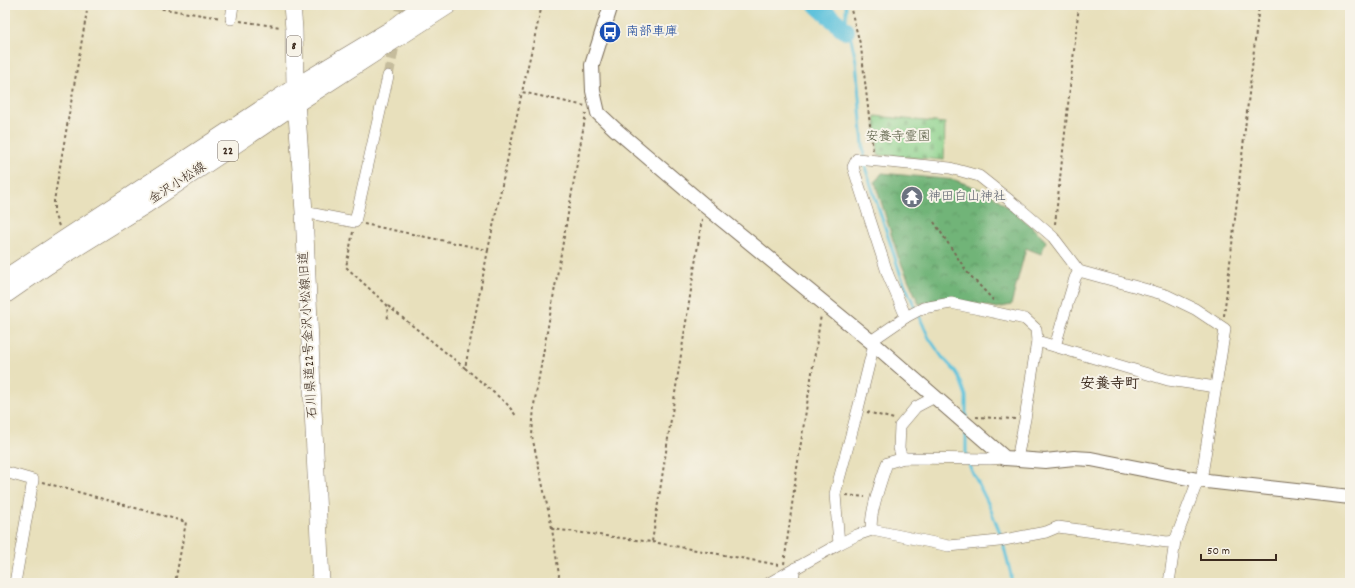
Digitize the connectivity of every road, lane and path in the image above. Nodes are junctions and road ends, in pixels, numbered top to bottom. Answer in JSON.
{"nodes":[{"id":1,"x":88,"y":5,"type":"edge"},
{"id":2,"x":138,"y":5,"type":"edge"},
{"id":3,"x":232,"y":5,"type":"edge"},
{"id":4,"x":292,"y":5,"type":"edge"},
{"id":5,"x":423,"y":5,"type":"edge"},
{"id":6,"x":449,"y":5,"type":"edge"},
{"id":7,"x":542,"y":5,"type":"edge"},
{"id":8,"x":611,"y":5,"type":"edge"},
{"id":9,"x":852,"y":5,"type":"edge"},
{"id":10,"x":1079,"y":5,"type":"edge"},
{"id":11,"x":1259,"y":5,"type":"edge"},
{"id":12,"x":231,"y":19,"type":"junction"},
{"id":13,"x":294,"y":29,"type":"junction"},
{"id":14,"x":388,"y":76,"type":"tunnel mouth"},
{"id":15,"x":295,"y":87,"type":"junction"},
{"id":16,"x":522,"y":92,"type":"junction"},
{"id":17,"x":296,"y":104,"type":"junction"},
{"id":18,"x":874,"y":160,"type":"junction"},
{"id":19,"x":704,"y":205,"type":"junction"},
{"id":20,"x":304,"y":212,"type":"junction"},
{"id":21,"x":356,"y":222,"type":"junction"},
{"id":22,"x":934,"y":222,"type":"dead end"},
{"id":23,"x":1053,"y":237,"type":"junction"},
{"id":24,"x":65,"y":238,"type":"junction"},
{"id":25,"x":488,"y":250,"type":"junction"},
{"id":26,"x":1079,"y":271,"type":"junction"},
{"id":27,"x":5,"y":278,"type":"edge"},
{"id":28,"x":5,"y":295,"type":"edge"},
{"id":29,"x":822,"y":302,"type":"junction"},
{"id":30,"x":387,"y":305,"type":"junction"},
{"id":31,"x":1007,"y":315,"type":"junction"},
{"id":32,"x":909,"y":316,"type":"junction"},
{"id":33,"x":388,"y":320,"type":"dead end"},
{"id":34,"x":1223,"y":328,"type":"junction"},
{"id":35,"x":1037,"y":341,"type":"junction"},
{"id":36,"x":872,"y":343,"type":"junction"},
{"id":37,"x":1055,"y":346,"type":"junction"},
{"id":38,"x":465,"y":368,"type":"junction"},
{"id":39,"x":1216,"y":387,"type":"junction"},
{"id":40,"x":935,"y":397,"type":"junction"},
{"id":41,"x":858,"y":409,"type":"junction"},
{"id":42,"x":518,"y":417,"type":"dead end"},
{"id":43,"x":1025,"y":419,"type":"junction"},
{"id":44,"x":903,"y":421,"type":"junction"},
{"id":45,"x":967,"y":425,"type":"junction"},
{"id":46,"x":904,"y":458,"type":"junction"},
{"id":47,"x":1011,"y":458,"type":"junction"},
{"id":48,"x":5,"y":472,"type":"edge"},
{"id":49,"x":33,"y":480,"type":"junction"},
{"id":50,"x":1200,"y":480,"type":"junction"},
{"id":51,"x":835,"y":494,"type":"junction"},
{"id":52,"x":876,"y":498,"type":"junction"},
{"id":53,"x":1350,"y":498,"type":"edge"},
{"id":54,"x":552,"y":529,"type":"junction"},
{"id":55,"x":872,"y":530,"type":"junction"},
{"id":56,"x":1175,"y":541,"type":"junction"},
{"id":57,"x":652,"y":542,"type":"junction"},
{"id":58,"x":839,"y":544,"type":"junction"},
{"id":59,"x":795,"y":568,"type":"junction"},
{"id":60,"x":15,"y":583,"type":"edge"},
{"id":61,"x":175,"y":583,"type":"edge"},
{"id":62,"x":321,"y":583,"type":"edge"},
{"id":63,"x":558,"y":583,"type":"edge"},
{"id":64,"x":768,"y":583,"type":"edge"},
{"id":65,"x":792,"y":583,"type":"edge"},
{"id":66,"x":1169,"y":583,"type":"edge"}],
"edges":[{"from":1,"to":24,"type":"path"},
{"from":2,"to":12,"type":"path"},
{"from":3,"to":12,"type":"street"},
{"from":4,"to":13,"type":"main road","number":"8"},
{"from":5,"to":15,"type":"main road","name":"金沢小松線","number":"22"},
{"from":6,"to":17,"type":"main road","name":"金沢小松線","number":"22"},
{"from":7,"to":16,"type":"path"},
{"from":8,"to":19,"type":"street"},
{"from":9,"to":18,"type":"path"},
{"from":10,"to":23,"type":"path"},
{"from":11,"to":34,"type":"path"},
{"from":12,"to":13,"type":"path"},
{"from":13,"to":15,"type":"main road","number":"8"},
{"from":14,"to":21,"type":"street"},
{"from":15,"to":17,"type":"main road","name":"石川県道22号金沢小松線旧道"},
{"from":15,"to":24,"type":"main road","name":"金沢小松線","number":"22"},
{"from":16,"to":25,"type":"path"},
{"from":16,"to":54,"type":"path"},
{"from":17,"to":20,"type":"main road","name":"石川県道22号金沢小松線旧道"},
{"from":17,"to":28,"type":"main road","name":"金沢小松線","number":"22"},
{"from":18,"to":23,"type":"street"},
{"from":18,"to":32,"type":"street"},
{"from":19,"to":29,"type":"street"},
{"from":19,"to":57,"type":"path"},
{"from":20,"to":21,"type":"street"},
{"from":20,"to":62,"type":"main road","name":"石川県道22号金沢小松線旧道"},
{"from":21,"to":25,"type":"path"},
{"from":21,"to":30,"type":"path"},
{"from":22,"to":31,"type":"path"},
{"from":23,"to":26,"type":"street"},
{"from":24,"to":27,"type":"main road","name":"金沢小松線","number":"22"},
{"from":25,"to":38,"type":"path"},
{"from":26,"to":34,"type":"street"},
{"from":26,"to":37,"type":"street"},
{"from":29,"to":36,"type":"street"},
{"from":29,"to":57,"type":"path"},
{"from":30,"to":33,"type":"path"},
{"from":30,"to":38,"type":"path"},
{"from":31,"to":32,"type":"street"},
{"from":31,"to":35,"type":"street"},
{"from":32,"to":36,"type":"street"},
{"from":34,"to":39,"type":"street"},
{"from":35,"to":37,"type":"street"},
{"from":35,"to":43,"type":"street"},
{"from":36,"to":40,"type":"street"},
{"from":36,"to":41,"type":"street"},
{"from":37,"to":39,"type":"street"},
{"from":38,"to":42,"type":"path"},
{"from":39,"to":50,"type":"street"},
{"from":40,"to":44,"type":"street"},
{"from":40,"to":45,"type":"street"},
{"from":41,"to":44,"type":"path"},
{"from":41,"to":51,"type":"street"},
{"from":43,"to":45,"type":"path"},
{"from":43,"to":47,"type":"street"},
{"from":44,"to":46,"type":"street"},
{"from":45,"to":47,"type":"street"},
{"from":46,"to":47,"type":"street"},
{"from":46,"to":52,"type":"street"},
{"from":47,"to":50,"type":"street"},
{"from":48,"to":49,"type":"street"},
{"from":49,"to":60,"type":"street"},
{"from":49,"to":61,"type":"path"},
{"from":50,"to":53,"type":"street"},
{"from":50,"to":56,"type":"street"},
{"from":51,"to":52,"type":"path"},
{"from":51,"to":58,"type":"street"},
{"from":52,"to":55,"type":"street"},
{"from":54,"to":57,"type":"path"},
{"from":54,"to":63,"type":"path"},
{"from":55,"to":56,"type":"street"},
{"from":55,"to":58,"type":"street"},
{"from":56,"to":66,"type":"street"},
{"from":58,"to":59,"type":"street"},
{"from":59,"to":64,"type":"street"},
{"from":59,"to":65,"type":"street"}]}
